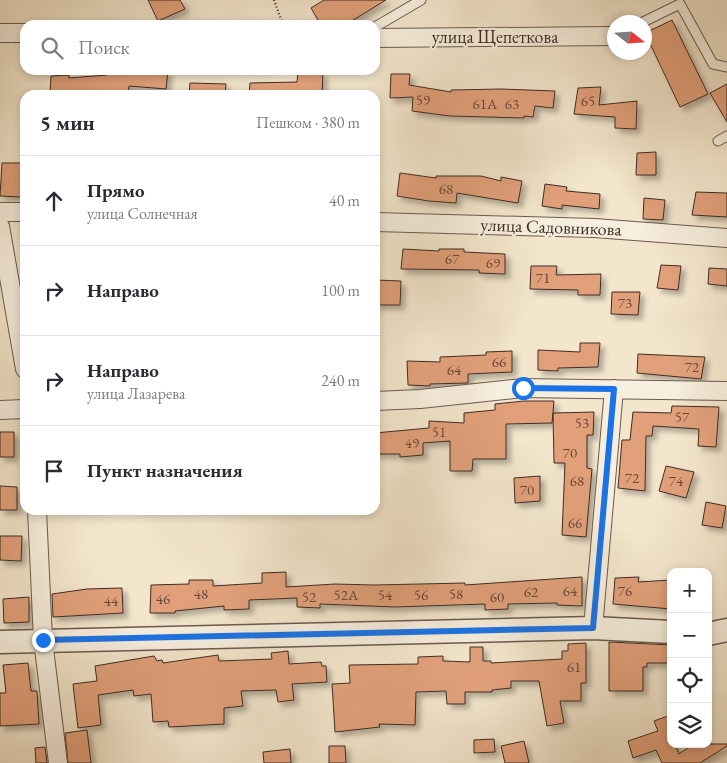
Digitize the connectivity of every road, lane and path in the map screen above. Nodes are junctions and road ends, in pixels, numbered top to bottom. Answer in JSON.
{"nodes":[{"id":1,"x":274,"y":0,"type":"edge"},
{"id":2,"x":421,"y":0,"type":"edge"},
{"id":3,"x":652,"y":18,"type":"edge"},
{"id":4,"x":281,"y":20,"type":"edge"},
{"id":5,"x":380,"y":25,"type":"edge"},
{"id":6,"x":0,"y":33,"type":"edge"},
{"id":7,"x":20,"y":33,"type":"edge"},
{"id":8,"x":607,"y":36,"type":"edge"},
{"id":9,"x":380,"y":38,"type":"edge"},
{"id":10,"x":727,"y":66,"type":"edge"},
{"id":11,"x":727,"y":136,"type":"edge"},
{"id":12,"x":718,"y":141,"type":"dead end"},
{"id":13,"x":0,"y":212,"type":"edge"},
{"id":14,"x":20,"y":212,"type":"edge"},
{"id":15,"x":380,"y":222,"type":"edge"},
{"id":16,"x":0,"y":226,"type":"edge"},
{"id":17,"x":727,"y":238,"type":"edge"},
{"id":18,"x":20,"y":340,"type":"edge"},
{"id":19,"x":614,"y":389,"type":"junction"},
{"id":20,"x":727,"y":391,"type":"edge"},
{"id":21,"x":380,"y":400,"type":"edge"},
{"id":22,"x":20,"y":409,"type":"edge"},
{"id":23,"x":0,"y":410,"type":"edge"},
{"id":24,"x":37,"y":515,"type":"edge"},
{"id":25,"x":593,"y":628,"type":"junction"},
{"id":26,"x":727,"y":630,"type":"edge"},
{"id":27,"x":667,"y":632,"type":"edge"},
{"id":28,"x":712,"y":633,"type":"edge"},
{"id":29,"x":43,"y":640,"type":"junction"},
{"id":30,"x":0,"y":642,"type":"edge"},
{"id":31,"x":58,"y":763,"type":"edge"}],
"edges":[{"from":1,"to":4,"type":"path"},
{"from":2,"to":5,"type":"lane"},
{"from":3,"to":10,"type":"lane"},
{"from":6,"to":7,"type":"street"},
{"from":8,"to":9,"type":"street","name":"улица Щепеткова"},
{"from":11,"to":12,"type":"lane"},
{"from":13,"to":14,"type":"street"},
{"from":15,"to":17,"type":"street","name":"улица Садовникова"},
{"from":16,"to":18,"type":"street"},
{"from":19,"to":20,"type":"street"},
{"from":19,"to":21,"type":"street"},
{"from":19,"to":25,"type":"street"},
{"from":22,"to":23,"type":"street"},
{"from":24,"to":29,"type":"street"},
{"from":25,"to":27,"type":"street"},
{"from":25,"to":29,"type":"street"},
{"from":26,"to":28,"type":"street"},
{"from":29,"to":30,"type":"street"},
{"from":29,"to":31,"type":"street"}]}
